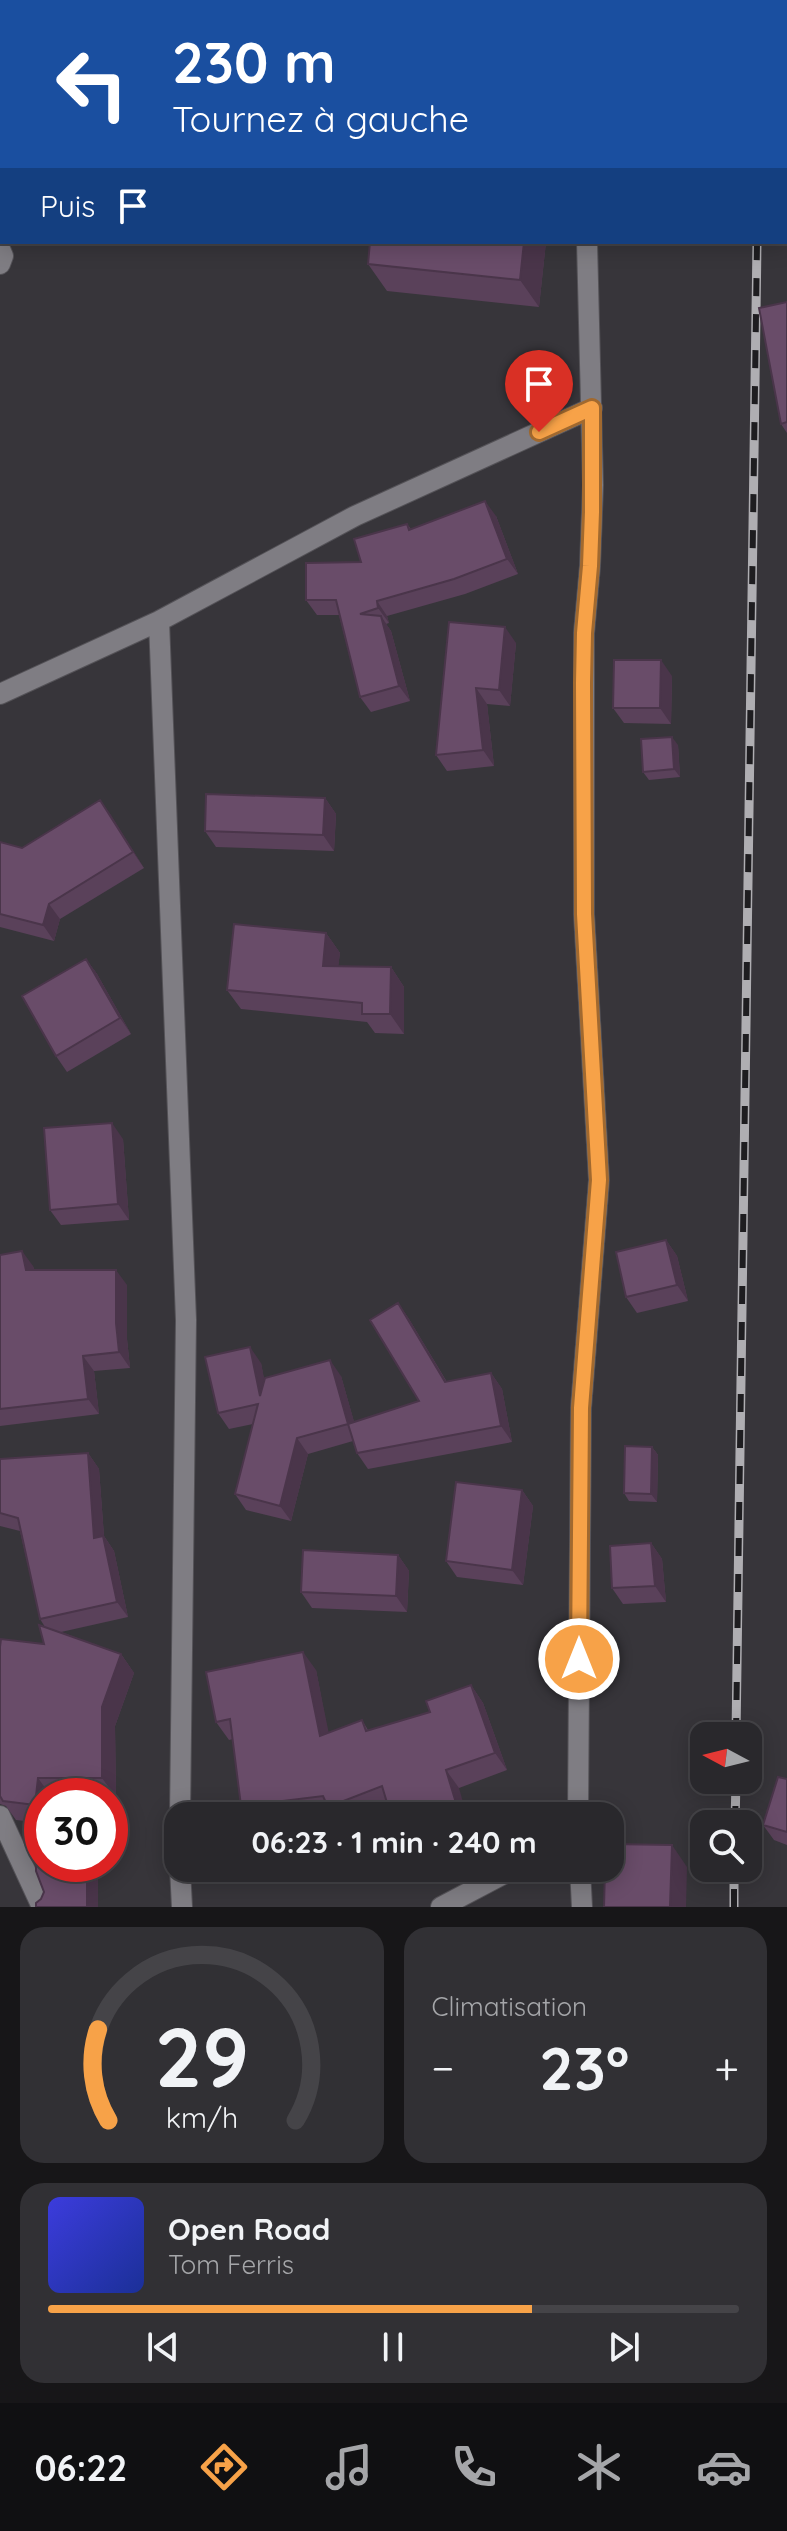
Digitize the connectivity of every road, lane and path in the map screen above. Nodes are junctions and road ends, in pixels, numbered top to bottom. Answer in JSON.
{"nodes":[{"id":1,"x":587,"y":244,"type":"edge"},
{"id":2,"x":0,"y":249,"type":"edge"},
{"id":3,"x":0,"y":264,"type":"edge"},
{"id":4,"x":592,"y":408,"type":"junction"},
{"id":5,"x":159,"y":621,"type":"junction"},
{"id":6,"x":0,"y":694,"type":"edge"},
{"id":7,"x":180,"y":1802,"type":"edge"},
{"id":8,"x":578,"y":1802,"type":"edge"},
{"id":9,"x":0,"y":1816,"type":"edge"},
{"id":10,"x":181,"y":1882,"type":"edge"},
{"id":11,"x":488,"y":1882,"type":"edge"},
{"id":12,"x":581,"y":1882,"type":"edge"},
{"id":13,"x":42,"y":1907,"type":"edge"},
{"id":14,"x":182,"y":1907,"type":"edge"},
{"id":15,"x":441,"y":1907,"type":"edge"},
{"id":16,"x":582,"y":1907,"type":"edge"}],
"edges":[{"from":1,"to":4,"type":"street"},
{"from":2,"to":3,"type":"street"},
{"from":4,"to":5,"type":"street"},
{"from":4,"to":8,"type":"street"},
{"from":5,"to":6,"type":"street"},
{"from":5,"to":7,"type":"street"},
{"from":9,"to":13,"type":"street"},
{"from":10,"to":14,"type":"street"},
{"from":11,"to":15,"type":"street"},
{"from":12,"to":16,"type":"street"}]}
